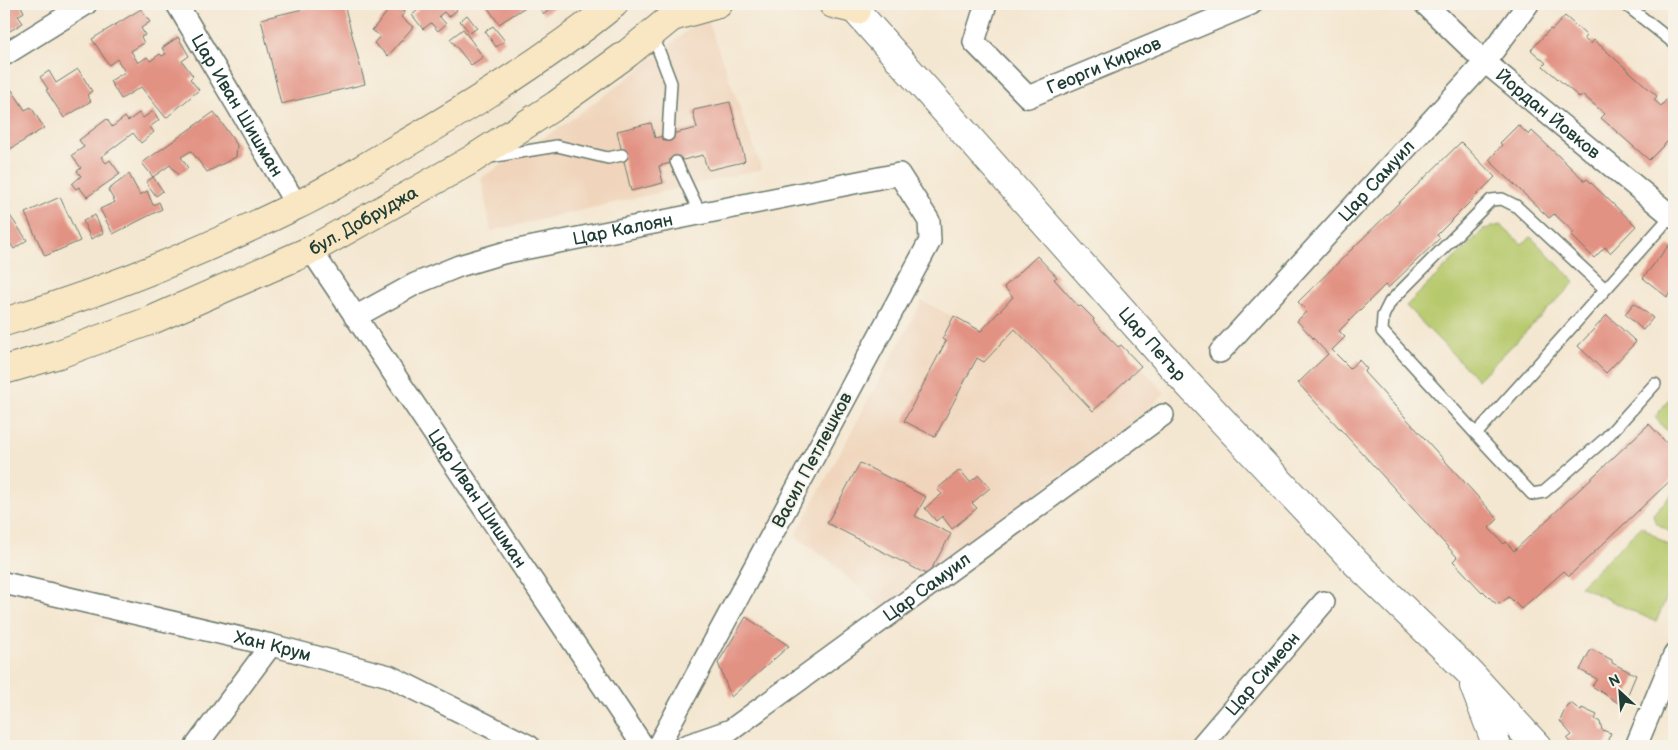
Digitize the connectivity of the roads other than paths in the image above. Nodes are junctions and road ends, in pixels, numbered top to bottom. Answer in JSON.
{"nodes":[{"id":1,"x":86,"y":4,"type":"edge"},
{"id":2,"x":177,"y":4,"type":"edge"},
{"id":3,"x":614,"y":4,"type":"edge"},
{"id":4,"x":718,"y":4,"type":"edge"},
{"id":5,"x":986,"y":4,"type":"edge"},
{"id":6,"x":1251,"y":4,"type":"edge"},
{"id":7,"x":1425,"y":4,"type":"edge"},
{"id":8,"x":1528,"y":4,"type":"edge"},
{"id":9,"x":1625,"y":4,"type":"edge"},
{"id":10,"x":849,"y":5,"type":"edge"},
{"id":11,"x":671,"y":18,"type":"edge"},
{"id":12,"x":1674,"y":43,"type":"edge"},
{"id":13,"x":4,"y":55,"type":"edge"},
{"id":14,"x":1485,"y":62,"type":"junction"},
{"id":15,"x":668,"y":135,"type":"dead end"},
{"id":16,"x":622,"y":155,"type":"dead end"},
{"id":17,"x":470,"y":160,"type":"junction"},
{"id":18,"x":676,"y":162,"type":"dead end"},
{"id":19,"x":899,"y":174,"type":"joint"},
{"id":20,"x":297,"y":206,"type":"junction"},
{"id":21,"x":700,"y":213,"type":"junction"},
{"id":22,"x":1673,"y":217,"type":"edge"},
{"id":23,"x":311,"y":250,"type":"junction"},
{"id":24,"x":1605,"y":289,"type":"junction"},
{"id":25,"x":355,"y":317,"type":"junction"},
{"id":26,"x":4,"y":322,"type":"edge"},
{"id":27,"x":1220,"y":352,"type":"dead end"},
{"id":28,"x":4,"y":370,"type":"edge"},
{"id":29,"x":1655,"y":384,"type":"dead end"},
{"id":30,"x":1163,"y":415,"type":"dead end"},
{"id":31,"x":1476,"y":434,"type":"junction"},
{"id":32,"x":4,"y":583,"type":"edge"},
{"id":33,"x":1324,"y":602,"type":"dead end"},
{"id":34,"x":271,"y":645,"type":"junction"},
{"id":35,"x":1674,"y":656,"type":"edge"},
{"id":36,"x":1468,"y":671,"type":"junction"},
{"id":37,"x":196,"y":746,"type":"edge"},
{"id":38,"x":530,"y":746,"type":"edge"},
{"id":39,"x":643,"y":746,"type":"edge"},
{"id":40,"x":658,"y":746,"type":"edge"},
{"id":41,"x":685,"y":746,"type":"edge"},
{"id":42,"x":1201,"y":746,"type":"edge"},
{"id":43,"x":1497,"y":746,"type":"edge"},
{"id":44,"x":1537,"y":746,"type":"edge"},
{"id":45,"x":1636,"y":746,"type":"edge"}],
"edges":[{"from":1,"to":13,"type":"street"},
{"from":2,"to":20,"type":"street","name":"Цар Иван Шишман"},
{"from":3,"to":20,"type":"main road"},
{"from":4,"to":11,"type":"main road"},
{"from":5,"to":6,"type":"street","name":"Георги Кирков"},
{"from":7,"to":14,"type":"street","name":"Йордан Йовков"},
{"from":8,"to":14,"type":"street","name":"Цар Самуил"},
{"from":9,"to":12,"type":"lane"},
{"from":10,"to":36,"type":"street","name":"Цар Петър"},
{"from":11,"to":15,"type":"lane"},
{"from":11,"to":17,"type":"main road","name":"бул. Добруджа"},
{"from":14,"to":22,"type":"street","name":"Йордан Йовков"},
{"from":14,"to":27,"type":"street","name":"Цар Самуил"},
{"from":16,"to":17,"type":"lane"},
{"from":17,"to":23,"type":"main road","name":"бул. Добруджа"},
{"from":18,"to":21,"type":"lane"},
{"from":19,"to":21,"type":"street","name":"Цар Калоян"},
{"from":19,"to":40,"type":"street","name":"Васил Петлешков"},
{"from":20,"to":26,"type":"main road"},
{"from":21,"to":25,"type":"street","name":"Цар Калоян"},
{"from":22,"to":24,"type":"lane"},
{"from":23,"to":25,"type":"street","name":"Цар Иван Шишман"},
{"from":23,"to":28,"type":"main road","name":"бул. Добруджа"},
{"from":24,"to":31,"type":"lane"},
{"from":24,"to":31,"type":"lane"},
{"from":25,"to":39,"type":"street","name":"Цар Иван Шишман"},
{"from":29,"to":31,"type":"lane"},
{"from":30,"to":41,"type":"street","name":"Цар Самуил"},
{"from":32,"to":34,"type":"street","name":"Хан Крум"},
{"from":33,"to":42,"type":"street","name":"Цар Симеон"},
{"from":34,"to":37,"type":"street"},
{"from":34,"to":38,"type":"street","name":"Хан Крум"},
{"from":35,"to":45,"type":"street"},
{"from":36,"to":43,"type":"street","name":"Цар Петър"},
{"from":36,"to":44,"type":"street","name":"Цар Петър"}]}
